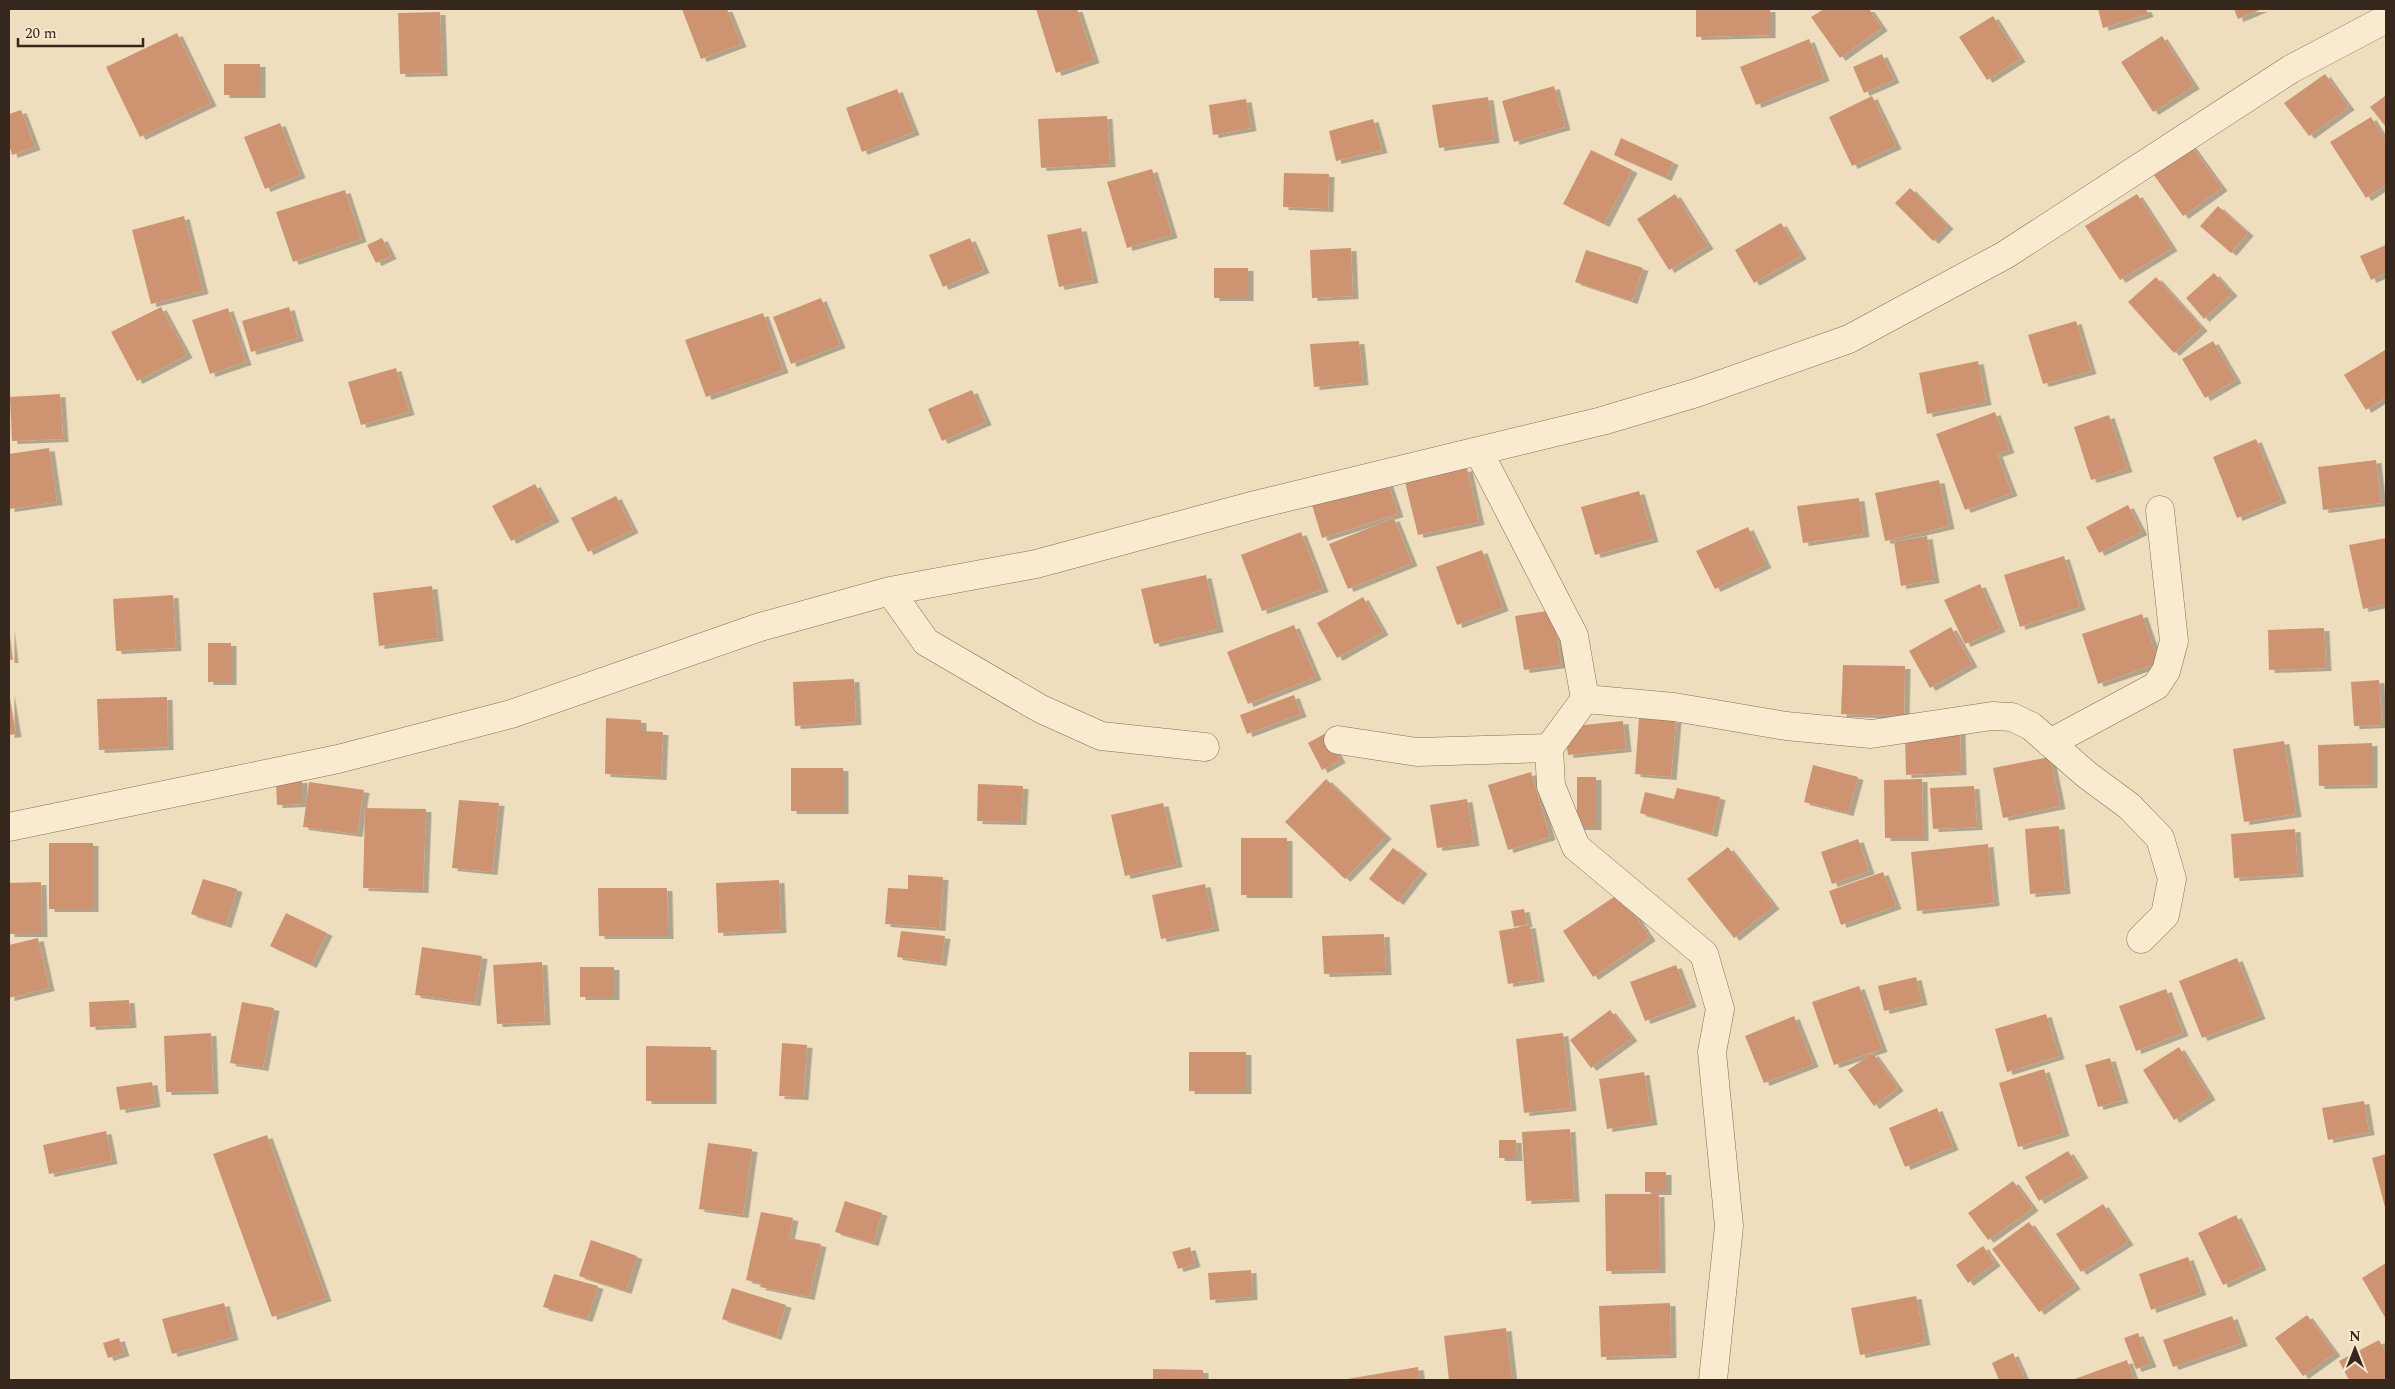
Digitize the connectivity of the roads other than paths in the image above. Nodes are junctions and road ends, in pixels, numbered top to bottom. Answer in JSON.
{"nodes":[{"id":1,"x":2386,"y":19,"type":"edge"},
{"id":2,"x":1479,"y":452,"type":"junction"},
{"id":3,"x":2160,"y":510,"type":"dead end"},
{"id":4,"x":890,"y":591,"type":"junction"},
{"id":5,"x":1585,"y":699,"type":"junction"},
{"id":6,"x":1338,"y":740,"type":"dead end"},
{"id":7,"x":2050,"y":743,"type":"junction"},
{"id":8,"x":1205,"y":748,"type":"dead end"},
{"id":9,"x":1549,"y":748,"type":"junction"},
{"id":10,"x":9,"y":827,"type":"edge"},
{"id":11,"x":2141,"y":939,"type":"dead end"},
{"id":12,"x":1713,"y":1380,"type":"edge"}],
"edges":[{"from":1,"to":2,"type":"street"},
{"from":2,"to":4,"type":"street"},
{"from":2,"to":5,"type":"street"},
{"from":3,"to":7,"type":"street"},
{"from":4,"to":8,"type":"street"},
{"from":4,"to":10,"type":"street"},
{"from":5,"to":7,"type":"street"},
{"from":5,"to":9,"type":"street"},
{"from":6,"to":9,"type":"street"},
{"from":7,"to":11,"type":"street"},
{"from":9,"to":12,"type":"street"}]}
